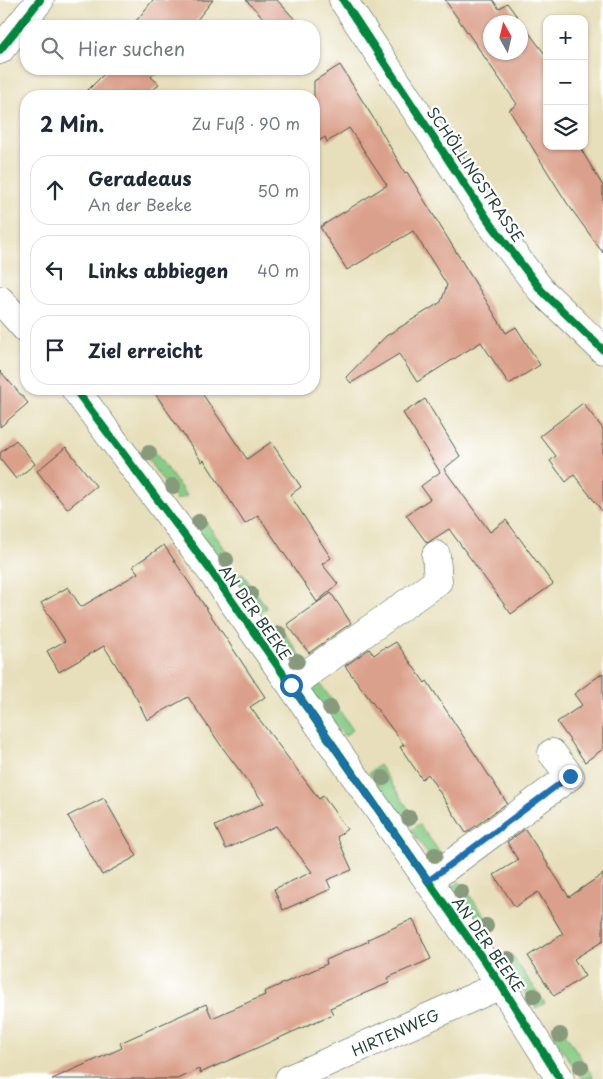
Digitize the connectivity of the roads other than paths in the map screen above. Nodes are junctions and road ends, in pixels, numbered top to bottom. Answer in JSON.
{"nodes":[{"id":1,"x":40,"y":0,"type":"edge"},
{"id":2,"x":343,"y":0,"type":"edge"},
{"id":3,"x":24,"y":20,"type":"edge"},
{"id":4,"x":20,"y":25,"type":"edge"},
{"id":5,"x":0,"y":50,"type":"edge"},
{"id":6,"x":0,"y":300,"type":"edge"},
{"id":7,"x":20,"y":322,"type":"edge"},
{"id":8,"x":603,"y":350,"type":"edge"},
{"id":9,"x":79,"y":395,"type":"edge"},
{"id":10,"x":436,"y":555,"type":"dead end"},
{"id":11,"x":291,"y":685,"type":"junction"},
{"id":12,"x":552,"y":753,"type":"dead end"},
{"id":13,"x":428,"y":881,"type":"junction"},
{"id":14,"x":501,"y":985,"type":"junction"},
{"id":15,"x":289,"y":1079,"type":"edge"},
{"id":16,"x":560,"y":1079,"type":"edge"}],
"edges":[{"from":1,"to":3,"type":"street"},
{"from":2,"to":8,"type":"street","name":"SCHÖLLINGSTRASSE"},
{"from":4,"to":5,"type":"street"},
{"from":6,"to":7,"type":"street"},
{"from":9,"to":11,"type":"street","name":"AN DER BEEKE"},
{"from":10,"to":11,"type":"street"},
{"from":11,"to":13,"type":"street","name":"AN DER BEEKE"},
{"from":12,"to":13,"type":"street"},
{"from":13,"to":14,"type":"street","name":"AN DER BEEKE"},
{"from":14,"to":15,"type":"street","name":"HIRTENWEG"},
{"from":14,"to":16,"type":"street","name":"AN DER BEEKE"}]}
